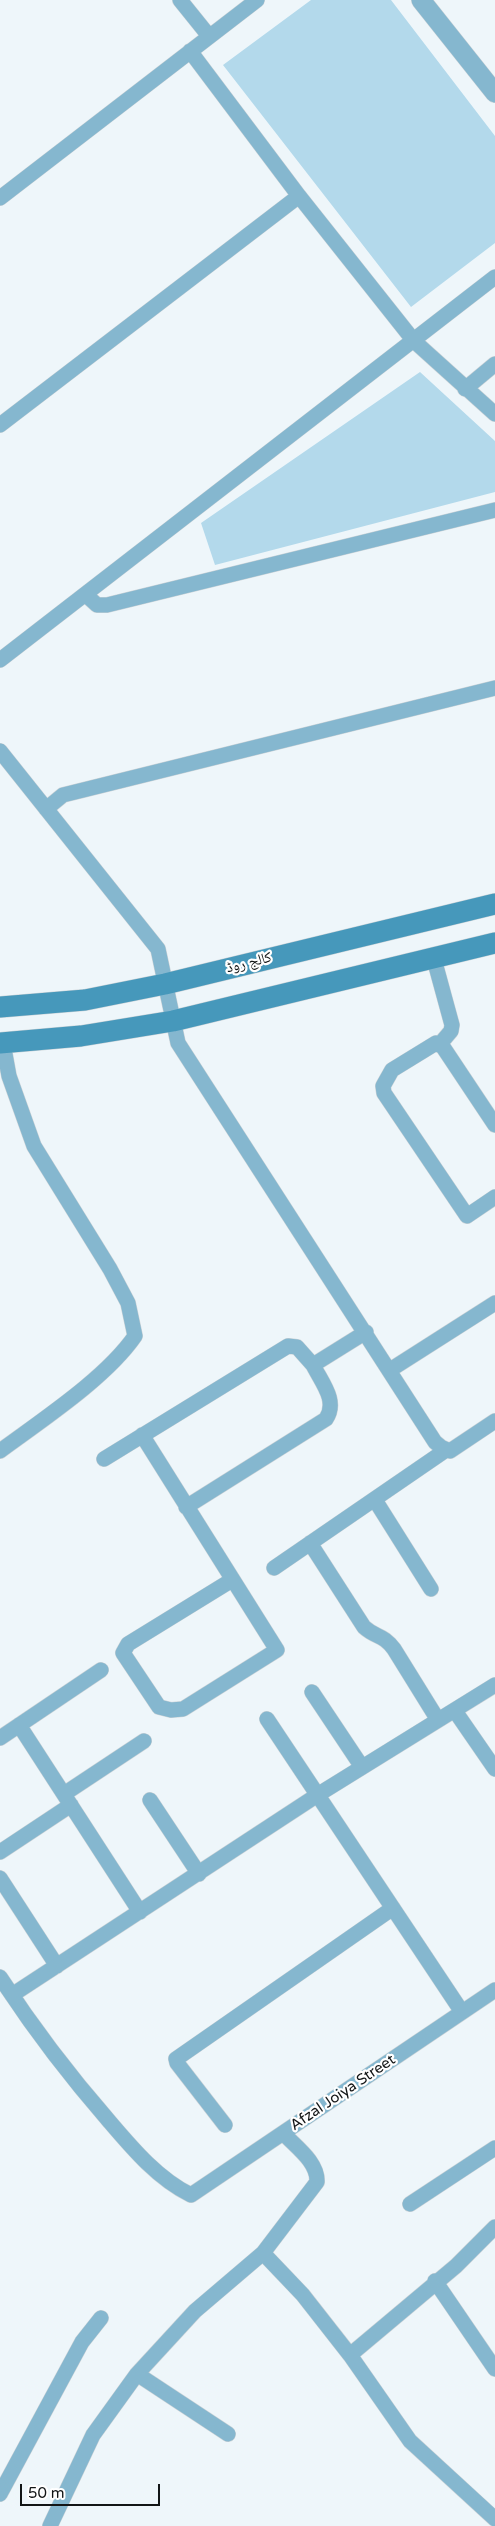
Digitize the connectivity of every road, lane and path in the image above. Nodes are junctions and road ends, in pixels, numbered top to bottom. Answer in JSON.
{"nodes":[{"id":1,"x":180,"y":0,"type":"edge"},
{"id":2,"x":257,"y":0,"type":"edge"},
{"id":3,"x":421,"y":0,"type":"edge"},
{"id":4,"x":209,"y":36,"type":"junction"},
{"id":5,"x":190,"y":51,"type":"junction"},
{"id":6,"x":495,"y":93,"type":"edge"},
{"id":7,"x":299,"y":196,"type":"junction"},
{"id":8,"x":0,"y":198,"type":"edge"},
{"id":9,"x":495,"y":277,"type":"edge"},
{"id":10,"x":414,"y":341,"type":"junction"},
{"id":11,"x":495,"y":364,"type":"edge"},
{"id":12,"x":465,"y":389,"type":"junction"},
{"id":13,"x":495,"y":414,"type":"edge"},
{"id":14,"x":0,"y":425,"type":"edge"},
{"id":15,"x":495,"y":510,"type":"edge"},
{"id":16,"x":86,"y":595,"type":"junction"},
{"id":17,"x":0,"y":660,"type":"edge"},
{"id":18,"x":495,"y":688,"type":"edge"},
{"id":19,"x":0,"y":751,"type":"edge"},
{"id":20,"x":46,"y":809,"type":"junction"},
{"id":21,"x":495,"y":904,"type":"edge"},
{"id":22,"x":495,"y":943,"type":"edge"},
{"id":23,"x":434,"y":959,"type":"junction"},
{"id":24,"x":165,"y":984,"type":"junction"},
{"id":25,"x":0,"y":1007,"type":"edge"},
{"id":26,"x":173,"y":1021,"type":"junction"},
{"id":27,"x":1,"y":1042,"type":"edge"},
{"id":28,"x":440,"y":1044,"type":"junction"},
{"id":29,"x":495,"y":1125,"type":"edge"},
{"id":30,"x":495,"y":1197,"type":"edge"},
{"id":31,"x":495,"y":1303,"type":"edge"},
{"id":32,"x":366,"y":1332,"type":"junction"},
{"id":33,"x":313,"y":1366,"type":"junction"},
{"id":34,"x":390,"y":1370,"type":"junction"},
{"id":35,"x":495,"y":1421,"type":"edge"},
{"id":36,"x":142,"y":1435,"type":"junction"},
{"id":37,"x":446,"y":1450,"type":"junction"},
{"id":38,"x":0,"y":1451,"type":"edge"},
{"id":39,"x":104,"y":1459,"type":"dead end"},
{"id":40,"x":375,"y":1500,"type":"junction"},
{"id":41,"x":186,"y":1507,"type":"junction"},
{"id":42,"x":310,"y":1542,"type":"junction"},
{"id":43,"x":274,"y":1568,"type":"dead end"},
{"id":44,"x":232,"y":1580,"type":"junction"},
{"id":45,"x":431,"y":1589,"type":"dead end"},
{"id":46,"x":101,"y":1670,"type":"dead end"},
{"id":47,"x":495,"y":1685,"type":"edge"},
{"id":48,"x":312,"y":1692,"type":"dead end"},
{"id":49,"x":455,"y":1711,"type":"junction"},
{"id":50,"x":267,"y":1719,"type":"dead end"},
{"id":51,"x":438,"y":1720,"type":"junction"},
{"id":52,"x":19,"y":1725,"type":"junction"},
{"id":53,"x":0,"y":1738,"type":"edge"},
{"id":54,"x":144,"y":1741,"type":"dead end"},
{"id":55,"x":362,"y":1767,"type":"junction"},
{"id":56,"x":495,"y":1769,"type":"edge"},
{"id":57,"x":319,"y":1794,"type":"junction"},
{"id":58,"x":68,"y":1800,"type":"junction"},
{"id":59,"x":150,"y":1800,"type":"dead end"},
{"id":60,"x":0,"y":1852,"type":"edge"},
{"id":61,"x":199,"y":1874,"type":"junction"},
{"id":62,"x":0,"y":1878,"type":"edge"},
{"id":63,"x":393,"y":1908,"type":"junction"},
{"id":64,"x":140,"y":1912,"type":"junction"},
{"id":65,"x":57,"y":1966,"type":"junction"},
{"id":66,"x":0,"y":1977,"type":"edge"},
{"id":67,"x":495,"y":1990,"type":"edge"},
{"id":68,"x":12,"y":1995,"type":"junction"},
{"id":69,"x":462,"y":2012,"type":"junction"},
{"id":70,"x":225,"y":2125,"type":"dead end"},
{"id":71,"x":283,"y":2133,"type":"junction"},
{"id":72,"x":495,"y":2148,"type":"edge"},
{"id":73,"x":410,"y":2204,"type":"dead end"},
{"id":74,"x":495,"y":2227,"type":"edge"},
{"id":75,"x":263,"y":2253,"type":"junction"},
{"id":76,"x":435,"y":2281,"type":"junction"},
{"id":77,"x":101,"y":2318,"type":"dead end"},
{"id":78,"x":350,"y":2355,"type":"junction"},
{"id":79,"x":495,"y":2369,"type":"edge"},
{"id":80,"x":137,"y":2374,"type":"junction"},
{"id":81,"x":228,"y":2434,"type":"dead end"},
{"id":82,"x":0,"y":2494,"type":"edge"},
{"id":83,"x":495,"y":2520,"type":"edge"},
{"id":84,"x":50,"y":2526,"type":"edge"}],
"edges":[{"from":1,"to":4,"type":"street"},
{"from":2,"to":4,"type":"street"},
{"from":3,"to":6,"type":"street"},
{"from":4,"to":5,"type":"street"},
{"from":5,"to":7,"type":"street"},
{"from":5,"to":8,"type":"street"},
{"from":7,"to":10,"type":"street"},
{"from":7,"to":14,"type":"street"},
{"from":9,"to":10,"type":"street"},
{"from":10,"to":12,"type":"street"},
{"from":10,"to":16,"type":"street"},
{"from":11,"to":12,"type":"street"},
{"from":12,"to":13,"type":"street"},
{"from":15,"to":16,"type":"street"},
{"from":16,"to":17,"type":"street"},
{"from":18,"to":20,"type":"street"},
{"from":19,"to":20,"type":"street"},
{"from":20,"to":24,"type":"street"},
{"from":21,"to":24,"type":"main road","name":"کالج روڈ"},
{"from":22,"to":23,"type":"main road"},
{"from":23,"to":26,"type":"main road"},
{"from":23,"to":28,"type":"street"},
{"from":24,"to":25,"type":"main road","name":"کالج روڈ"},
{"from":24,"to":26,"type":"street"},
{"from":26,"to":27,"type":"main road"},
{"from":26,"to":32,"type":"street"},
{"from":27,"to":38,"type":"street"},
{"from":28,"to":29,"type":"street"},
{"from":28,"to":30,"type":"street"},
{"from":31,"to":34,"type":"street"},
{"from":32,"to":33,"type":"street"},
{"from":32,"to":34,"type":"street"},
{"from":33,"to":36,"type":"street"},
{"from":33,"to":41,"type":"street"},
{"from":34,"to":37,"type":"street"},
{"from":35,"to":37,"type":"street"},
{"from":36,"to":39,"type":"street"},
{"from":36,"to":41,"type":"street"},
{"from":37,"to":40,"type":"street"},
{"from":40,"to":42,"type":"street"},
{"from":40,"to":45,"type":"street"},
{"from":41,"to":44,"type":"street"},
{"from":42,"to":43,"type":"street"},
{"from":42,"to":51,"type":"street"},
{"from":44,"to":44,"type":"street"},
{"from":46,"to":52,"type":"street"},
{"from":47,"to":49,"type":"street"},
{"from":48,"to":55,"type":"street"},
{"from":49,"to":51,"type":"street"},
{"from":49,"to":56,"type":"street"},
{"from":50,"to":57,"type":"street"},
{"from":51,"to":55,"type":"street"},
{"from":52,"to":53,"type":"street"},
{"from":52,"to":58,"type":"street"},
{"from":54,"to":58,"type":"street"},
{"from":55,"to":57,"type":"street"},
{"from":57,"to":61,"type":"street"},
{"from":57,"to":63,"type":"street"},
{"from":58,"to":60,"type":"street"},
{"from":58,"to":64,"type":"street"},
{"from":59,"to":61,"type":"street"},
{"from":61,"to":64,"type":"street"},
{"from":62,"to":65,"type":"street"},
{"from":63,"to":69,"type":"street"},
{"from":63,"to":70,"type":"street"},
{"from":64,"to":65,"type":"street"},
{"from":65,"to":68,"type":"street"},
{"from":66,"to":68,"type":"street"},
{"from":67,"to":69,"type":"street","name":"Afzal Joiya Street"},
{"from":68,"to":71,"type":"street","name":"Afzal Joiya Street"},
{"from":69,"to":71,"type":"street","name":"Afzal Joiya Street"},
{"from":71,"to":75,"type":"street"},
{"from":72,"to":73,"type":"street"},
{"from":74,"to":76,"type":"street"},
{"from":75,"to":78,"type":"street"},
{"from":75,"to":80,"type":"street"},
{"from":76,"to":78,"type":"street"},
{"from":76,"to":79,"type":"street"},
{"from":77,"to":82,"type":"street"},
{"from":78,"to":83,"type":"street"},
{"from":80,"to":81,"type":"street"},
{"from":80,"to":84,"type":"street"}]}
